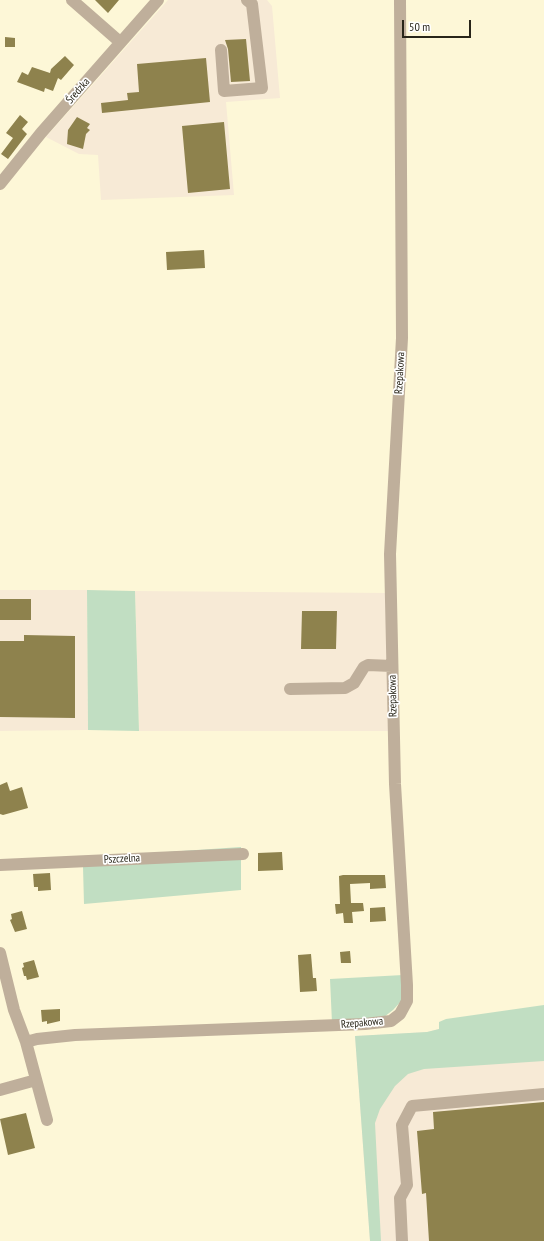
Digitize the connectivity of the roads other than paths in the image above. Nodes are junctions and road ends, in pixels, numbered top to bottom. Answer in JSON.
{"nodes":[{"id":1,"x":72,"y":0,"type":"edge"},
{"id":2,"x":158,"y":0,"type":"edge"},
{"id":3,"x":247,"y":0,"type":"edge"},
{"id":4,"x":400,"y":0,"type":"edge"},
{"id":5,"x":120,"y":42,"type":"junction"},
{"id":6,"x":221,"y":50,"type":"dead end"},
{"id":7,"x":0,"y":184,"type":"edge"},
{"id":8,"x":392,"y":666,"type":"junction"},
{"id":9,"x":290,"y":689,"type":"dead end"},
{"id":10,"x":244,"y":854,"type":"dead end"},
{"id":11,"x":0,"y":865,"type":"edge"},
{"id":12,"x":0,"y":953,"type":"edge"},
{"id":13,"x":26,"y":1042,"type":"junction"},
{"id":14,"x":36,"y":1080,"type":"junction"},
{"id":15,"x":0,"y":1090,"type":"edge"},
{"id":16,"x":544,"y":1094,"type":"edge"},
{"id":17,"x":47,"y":1120,"type":"dead end"},
{"id":18,"x":402,"y":1241,"type":"edge"}],
"edges":[{"from":1,"to":5,"type":"street"},
{"from":2,"to":5,"type":"street","name":"Średzka"},
{"from":3,"to":6,"type":"street"},
{"from":4,"to":8,"type":"street","name":"Rzepakowa"},
{"from":5,"to":7,"type":"street","name":"Średzka"},
{"from":8,"to":9,"type":"street"},
{"from":8,"to":13,"type":"street","name":"Rzepakowa"},
{"from":10,"to":11,"type":"street","name":"Pszczelna"},
{"from":12,"to":13,"type":"street"},
{"from":13,"to":14,"type":"street"},
{"from":14,"to":15,"type":"street"},
{"from":14,"to":17,"type":"street"},
{"from":16,"to":18,"type":"street"}]}
